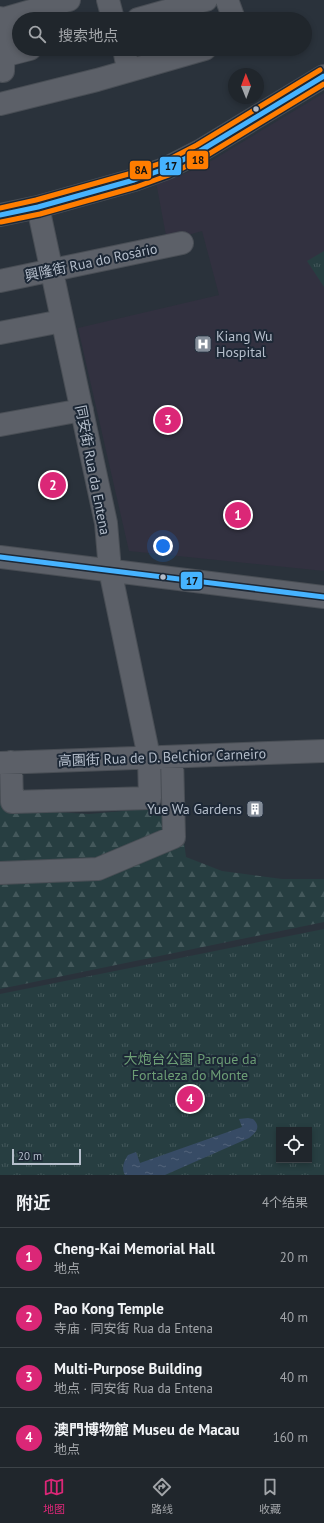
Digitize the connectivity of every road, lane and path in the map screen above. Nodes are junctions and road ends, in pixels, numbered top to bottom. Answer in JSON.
{"nodes":[{"id":1,"x":69,"y":0,"type":"edge"},
{"id":2,"x":108,"y":0,"type":"edge"},
{"id":3,"x":206,"y":0,"type":"edge"},
{"id":4,"x":227,"y":0,"type":"edge"},
{"id":5,"x":25,"y":12,"type":"edge"},
{"id":6,"x":111,"y":12,"type":"edge"},
{"id":7,"x":187,"y":12,"type":"edge"},
{"id":8,"x":231,"y":12,"type":"edge"},
{"id":9,"x":12,"y":16,"type":"edge"},
{"id":10,"x":0,"y":19,"type":"edge"},
{"id":11,"x":17,"y":56,"type":"edge"},
{"id":12,"x":179,"y":56,"type":"edge"},
{"id":13,"x":324,"y":76,"type":"edge"},
{"id":14,"x":0,"y":104,"type":"edge"},
{"id":15,"x":38,"y":207,"type":"junction"},
{"id":16,"x":0,"y":215,"type":"edge"},
{"id":17,"x":182,"y":243,"type":"dead end"},
{"id":18,"x":51,"y":270,"type":"junction"},
{"id":19,"x":0,"y":281,"type":"edge"},
{"id":20,"x":62,"y":321,"type":"junction"},
{"id":21,"x":0,"y":333,"type":"edge"},
{"id":22,"x":82,"y":410,"type":"junction"},
{"id":23,"x":0,"y":426,"type":"edge"},
{"id":24,"x":0,"y":557,"type":"edge"},
{"id":25,"x":110,"y":570,"type":"junction"},
{"id":26,"x":324,"y":598,"type":"edge"},
{"id":27,"x":324,"y":751,"type":"edge"},
{"id":28,"x":149,"y":757,"type":"junction"},
{"id":29,"x":172,"y":757,"type":"junction"},
{"id":30,"x":6,"y":763,"type":"edge"},
{"id":31,"x":0,"y":873,"type":"edge"}],
"edges":[{"from":1,"to":5,"type":"street"},
{"from":2,"to":6,"type":"street"},
{"from":3,"to":7,"type":"street"},
{"from":4,"to":8,"type":"street"},
{"from":9,"to":10,"type":"street"},
{"from":10,"to":11,"type":"street"},
{"from":12,"to":14,"type":"street"},
{"from":13,"to":15,"type":"street"},
{"from":15,"to":16,"type":"street"},
{"from":15,"to":18,"type":"street","name":"同安街 Rua da Entena"},
{"from":17,"to":18,"type":"street","name":"興隆街 Rua do Rosário"},
{"from":18,"to":19,"type":"street","name":"興隆街 Rua do Rosário"},
{"from":18,"to":20,"type":"street","name":"同安街 Rua da Entena"},
{"from":20,"to":21,"type":"street"},
{"from":20,"to":22,"type":"street","name":"同安街 Rua da Entena"},
{"from":22,"to":23,"type":"street"},
{"from":22,"to":25,"type":"street","name":"同安街 Rua da Entena"},
{"from":24,"to":25,"type":"street"},
{"from":25,"to":26,"type":"street"},
{"from":25,"to":28,"type":"street","name":"同安街 Rua da Entena"},
{"from":27,"to":29,"type":"street","name":"高園街 Rua de D. Belchior Carneiro"},
{"from":28,"to":29,"type":"street","name":"高園街 Rua de D. Belchior Carneiro"},
{"from":28,"to":30,"type":"street","name":"高園街 Rua de D. Belchior Carneiro"},
{"from":28,"to":30,"type":"street","name":"同安街 Rua da Entena"},
{"from":29,"to":31,"type":"street"}]}
